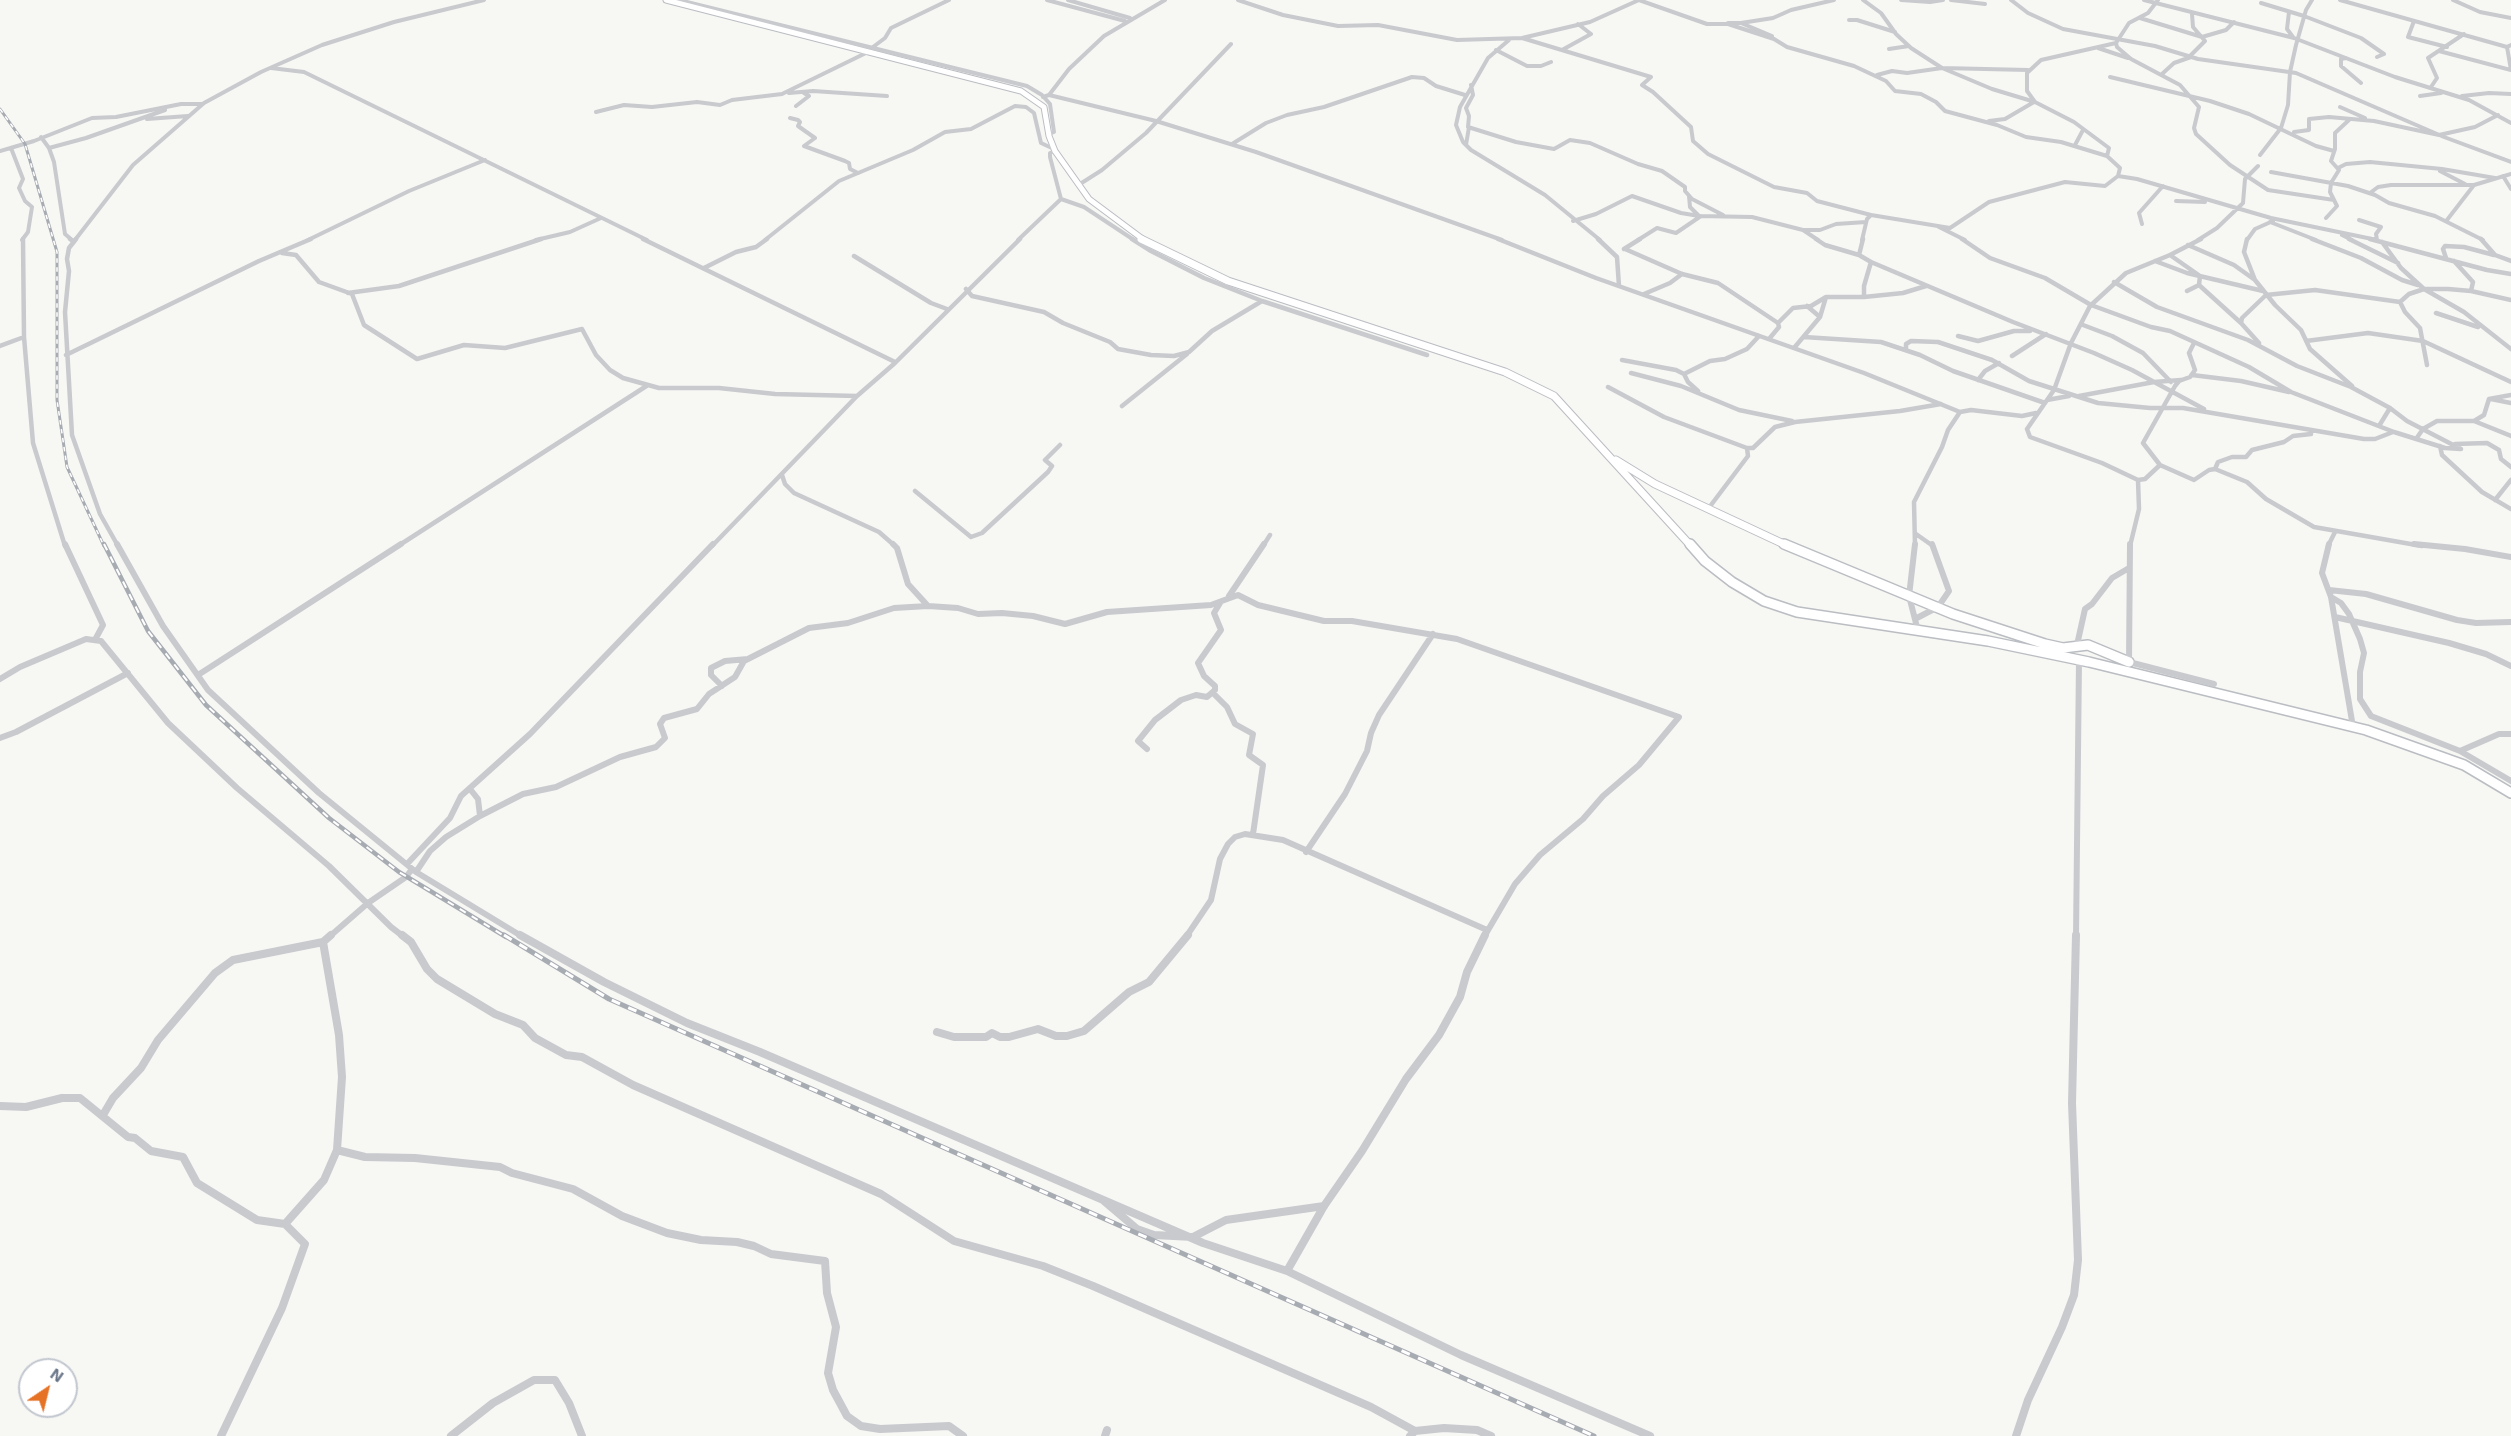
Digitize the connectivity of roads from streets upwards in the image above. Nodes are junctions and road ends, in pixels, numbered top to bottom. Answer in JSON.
{"nodes":[{"id":1,"x":484,"y":0,"type":"edge"},
{"id":2,"x":672,"y":0,"type":"edge"},
{"id":3,"x":949,"y":0,"type":"edge"},
{"id":4,"x":1047,"y":0,"type":"edge"},
{"id":5,"x":1068,"y":0,"type":"edge"},
{"id":6,"x":1165,"y":0,"type":"edge"},
{"id":7,"x":1238,"y":0,"type":"edge"},
{"id":8,"x":1639,"y":0,"type":"edge"},
{"id":9,"x":1834,"y":0,"type":"edge"},
{"id":10,"x":1857,"y":0,"type":"edge"},
{"id":11,"x":1901,"y":0,"type":"edge"},
{"id":12,"x":1943,"y":0,"type":"edge"},
{"id":13,"x":1951,"y":0,"type":"edge"},
{"id":14,"x":2011,"y":0,"type":"edge"},
{"id":15,"x":2144,"y":0,"type":"edge"},
{"id":16,"x":2312,"y":0,"type":"edge"},
{"id":17,"x":2340,"y":0,"type":"edge"},
{"id":18,"x":2453,"y":0,"type":"edge"},
{"id":19,"x":1863,"y":1,"type":"edge"},
{"id":20,"x":2157,"y":2,"type":"edge"},
{"id":21,"x":2262,"y":3,"type":"dead end"},
{"id":22,"x":1985,"y":4,"type":"dead end"},
{"id":23,"x":2289,"y":12,"type":"junction"},
{"id":24,"x":2192,"y":14,"type":"junction"},
{"id":25,"x":2304,"y":16,"type":"junction"},
{"id":26,"x":1131,"y":18,"type":"junction"},
{"id":27,"x":2137,"y":18,"type":"junction"},
{"id":28,"x":2511,"y":18,"type":"edge"},
{"id":29,"x":1849,"y":20,"type":"dead end"},
{"id":30,"x":1125,"y":21,"type":"junction"},
{"id":31,"x":2414,"y":21,"type":"junction"},
{"id":32,"x":2234,"y":22,"type":"junction"},
{"id":33,"x":1725,"y":23,"type":"junction"},
{"id":34,"x":1741,"y":23,"type":"junction"},
{"id":35,"x":1577,"y":24,"type":"junction"},
{"id":36,"x":1895,"y":32,"type":"junction"},
{"id":37,"x":2464,"y":34,"type":"junction"},
{"id":38,"x":2202,"y":37,"type":"junction"},
{"id":39,"x":1522,"y":38,"type":"junction"},
{"id":40,"x":1510,"y":39,"type":"junction"},
{"id":41,"x":2296,"y":39,"type":"junction"},
{"id":42,"x":1777,"y":40,"type":"junction"},
{"id":43,"x":2118,"y":42,"type":"junction"},
{"id":44,"x":1231,"y":44,"type":"dead end"},
{"id":45,"x":1909,"y":46,"type":"junction"},
{"id":46,"x":2509,"y":46,"type":"edge"},
{"id":47,"x":2448,"y":47,"type":"junction"},
{"id":48,"x":2098,"y":48,"type":"junction"},
{"id":49,"x":1889,"y":49,"type":"dead end"},
{"id":50,"x":870,"y":50,"type":"junction"},
{"id":51,"x":1496,"y":50,"type":"junction"},
{"id":52,"x":1562,"y":50,"type":"junction"},
{"id":53,"x":2439,"y":51,"type":"junction"},
{"id":54,"x":2191,"y":57,"type":"junction"},
{"id":55,"x":2377,"y":57,"type":"dead end"},
{"id":56,"x":2347,"y":58,"type":"junction"},
{"id":57,"x":2131,"y":59,"type":"junction"},
{"id":58,"x":1551,"y":62,"type":"dead end"},
{"id":59,"x":271,"y":68,"type":"junction"},
{"id":60,"x":1942,"y":68,"type":"junction"},
{"id":61,"x":2028,"y":70,"type":"junction"},
{"id":62,"x":2511,"y":70,"type":"edge"},
{"id":63,"x":2290,"y":72,"type":"junction"},
{"id":64,"x":1872,"y":74,"type":"junction"},
{"id":65,"x":2162,"y":74,"type":"junction"},
{"id":66,"x":2110,"y":77,"type":"dead end"},
{"id":67,"x":2361,"y":83,"type":"dead end"},
{"id":68,"x":1471,"y":85,"type":"junction"},
{"id":69,"x":2431,"y":87,"type":"junction"},
{"id":70,"x":796,"y":90,"type":"junction"},
{"id":71,"x":2445,"y":92,"type":"junction"},
{"id":72,"x":2511,"y":94,"type":"edge"},
{"id":73,"x":1049,"y":95,"type":"junction"},
{"id":74,"x":1465,"y":95,"type":"junction"},
{"id":75,"x":2188,"y":95,"type":"junction"},
{"id":76,"x":887,"y":96,"type":"dead end"},
{"id":77,"x":2420,"y":96,"type":"dead end"},
{"id":78,"x":2459,"y":96,"type":"junction"},
{"id":79,"x":1043,"y":97,"type":"junction"},
{"id":80,"x":2035,"y":102,"type":"junction"},
{"id":81,"x":204,"y":103,"type":"junction"},
{"id":82,"x":174,"y":105,"type":"junction"},
{"id":83,"x":796,"y":106,"type":"dead end"},
{"id":84,"x":2340,"y":107,"type":"dead end"},
{"id":85,"x":596,"y":112,"type":"dead end"},
{"id":86,"x":2498,"y":115,"type":"junction"},
{"id":87,"x":189,"y":116,"type":"junction"},
{"id":88,"x":105,"y":118,"type":"junction"},
{"id":89,"x":790,"y":118,"type":"dead end"},
{"id":90,"x":137,"y":120,"type":"junction"},
{"id":91,"x":2349,"y":120,"type":"junction"},
{"id":92,"x":1156,"y":121,"type":"junction"},
{"id":93,"x":2374,"y":121,"type":"junction"},
{"id":94,"x":1985,"y":122,"type":"junction"},
{"id":95,"x":2511,"y":123,"type":"edge"},
{"id":96,"x":1469,"y":127,"type":"junction"},
{"id":97,"x":2281,"y":128,"type":"junction"},
{"id":98,"x":2083,"y":130,"type":"junction"},
{"id":99,"x":2287,"y":131,"type":"junction"},
{"id":100,"x":1049,"y":134,"type":"junction"},
{"id":101,"x":2439,"y":135,"type":"junction"},
{"id":102,"x":41,"y":137,"type":"junction"},
{"id":103,"x":1232,"y":144,"type":"junction"},
{"id":104,"x":1466,"y":145,"type":"junction"},
{"id":105,"x":2075,"y":145,"type":"junction"},
{"id":106,"x":11,"y":148,"type":"junction"},
{"id":107,"x":49,"y":148,"type":"junction"},
{"id":108,"x":1054,"y":150,"type":"junction"},
{"id":109,"x":0,"y":151,"type":"edge"},
{"id":110,"x":2334,"y":152,"type":"junction"},
{"id":111,"x":2260,"y":155,"type":"dead end"},
{"id":112,"x":2107,"y":156,"type":"junction"},
{"id":113,"x":485,"y":160,"type":"junction"},
{"id":114,"x":2511,"y":162,"type":"edge"},
{"id":115,"x":2258,"y":166,"type":"dead end"},
{"id":116,"x":2338,"y":168,"type":"junction"},
{"id":117,"x":2434,"y":168,"type":"junction"},
{"id":118,"x":2271,"y":172,"type":"dead end"},
{"id":119,"x":859,"y":173,"type":"junction"},
{"id":120,"x":2511,"y":174,"type":"edge"},
{"id":121,"x":2118,"y":176,"type":"junction"},
{"id":122,"x":2246,"y":176,"type":"junction"},
{"id":123,"x":2503,"y":176,"type":"junction"},
{"id":124,"x":2494,"y":178,"type":"junction"},
{"id":125,"x":2331,"y":183,"type":"junction"},
{"id":126,"x":1080,"y":184,"type":"junction"},
{"id":127,"x":2466,"y":184,"type":"junction"},
{"id":128,"x":2474,"y":185,"type":"junction"},
{"id":129,"x":2163,"y":186,"type":"junction"},
{"id":130,"x":2511,"y":189,"type":"edge"},
{"id":131,"x":2370,"y":193,"type":"junction"},
{"id":132,"x":1689,"y":196,"type":"junction"},
{"id":133,"x":1061,"y":199,"type":"junction"},
{"id":134,"x":2334,"y":200,"type":"junction"},
{"id":135,"x":1091,"y":201,"type":"junction"},
{"id":136,"x":2176,"y":201,"type":"dead end"},
{"id":137,"x":2212,"y":202,"type":"junction"},
{"id":138,"x":1076,"y":204,"type":"junction"},
{"id":139,"x":2237,"y":209,"type":"junction"},
{"id":140,"x":1723,"y":215,"type":"junction"},
{"id":141,"x":1871,"y":215,"type":"junction"},
{"id":142,"x":1700,"y":216,"type":"junction"},
{"id":143,"x":601,"y":218,"type":"junction"},
{"id":144,"x":2326,"y":218,"type":"dead end"},
{"id":145,"x":2282,"y":220,"type":"junction"},
{"id":146,"x":2359,"y":220,"type":"dead end"},
{"id":147,"x":2447,"y":220,"type":"junction"},
{"id":148,"x":1573,"y":221,"type":"junction"},
{"id":149,"x":1866,"y":222,"type":"junction"},
{"id":150,"x":2270,"y":222,"type":"junction"},
{"id":151,"x":2142,"y":224,"type":"dead end"},
{"id":152,"x":1940,"y":227,"type":"junction"},
{"id":153,"x":1803,"y":230,"type":"junction"},
{"id":154,"x":2338,"y":232,"type":"junction"},
{"id":155,"x":2379,"y":241,"type":"junction"},
{"id":156,"x":74,"y":242,"type":"junction"},
{"id":157,"x":2188,"y":245,"type":"junction"},
{"id":158,"x":1625,"y":249,"type":"junction"},
{"id":159,"x":282,"y":253,"type":"junction"},
{"id":160,"x":1616,"y":254,"type":"junction"},
{"id":161,"x":1859,"y":255,"type":"junction"},
{"id":162,"x":2170,"y":255,"type":"junction"},
{"id":163,"x":2495,"y":255,"type":"junction"},
{"id":164,"x":854,"y":256,"type":"dead end"},
{"id":165,"x":2446,"y":258,"type":"junction"},
{"id":166,"x":2453,"y":260,"type":"junction"},
{"id":167,"x":2155,"y":261,"type":"junction"},
{"id":168,"x":2511,"y":261,"type":"edge"},
{"id":169,"x":1871,"y":262,"type":"junction"},
{"id":170,"x":2182,"y":263,"type":"junction"},
{"id":171,"x":2398,"y":263,"type":"junction"},
{"id":172,"x":2143,"y":266,"type":"junction"},
{"id":173,"x":2163,"y":266,"type":"junction"},
{"id":174,"x":704,"y":268,"type":"junction"},
{"id":175,"x":1683,"y":274,"type":"junction"},
{"id":176,"x":2511,"y":274,"type":"edge"},
{"id":177,"x":2200,"y":276,"type":"junction"},
{"id":178,"x":2255,"y":280,"type":"junction"},
{"id":179,"x":2114,"y":282,"type":"junction"},
{"id":180,"x":2199,"y":285,"type":"junction"},
{"id":181,"x":1619,"y":286,"type":"junction"},
{"id":182,"x":1926,"y":286,"type":"junction"},
{"id":183,"x":2423,"y":287,"type":"junction"},
{"id":184,"x":966,"y":289,"type":"junction"},
{"id":185,"x":2187,"y":291,"type":"dead end"},
{"id":186,"x":2471,"y":291,"type":"junction"},
{"id":187,"x":347,"y":293,"type":"junction"},
{"id":188,"x":2264,"y":293,"type":"junction"},
{"id":189,"x":1644,"y":294,"type":"junction"},
{"id":190,"x":1826,"y":297,"type":"junction"},
{"id":191,"x":1864,"y":297,"type":"junction"},
{"id":192,"x":2511,"y":300,"type":"edge"},
{"id":193,"x":1262,"y":301,"type":"junction"},
{"id":194,"x":2400,"y":302,"type":"junction"},
{"id":195,"x":2091,"y":304,"type":"junction"},
{"id":196,"x":1807,"y":306,"type":"junction"},
{"id":197,"x":946,"y":309,"type":"junction"},
{"id":198,"x":2436,"y":314,"type":"dead end"},
{"id":199,"x":1820,"y":317,"type":"junction"},
{"id":200,"x":1778,"y":323,"type":"junction"},
{"id":201,"x":2241,"y":323,"type":"junction"},
{"id":202,"x":2082,"y":325,"type":"junction"},
{"id":203,"x":2482,"y":328,"type":"junction"},
{"id":204,"x":2035,"y":330,"type":"junction"},
{"id":205,"x":2046,"y":334,"type":"junction"},
{"id":206,"x":1759,"y":336,"type":"junction"},
{"id":207,"x":1958,"y":336,"type":"dead end"},
{"id":208,"x":24,"y":337,"type":"junction"},
{"id":209,"x":1804,"y":338,"type":"junction"},
{"id":210,"x":1769,"y":339,"type":"junction"},
{"id":211,"x":2248,"y":340,"type":"junction"},
{"id":212,"x":2306,"y":341,"type":"junction"},
{"id":213,"x":2423,"y":341,"type":"junction"},
{"id":214,"x":2258,"y":342,"type":"junction"},
{"id":215,"x":2194,"y":343,"type":"junction"},
{"id":216,"x":2071,"y":344,"type":"junction"},
{"id":217,"x":0,"y":346,"type":"edge"},
{"id":218,"x":1794,"y":348,"type":"junction"},
{"id":219,"x":2267,"y":349,"type":"junction"},
{"id":220,"x":2511,"y":349,"type":"edge"},
{"id":221,"x":1906,"y":350,"type":"junction"},
{"id":222,"x":1189,"y":352,"type":"junction"},
{"id":223,"x":66,"y":355,"type":"junction"},
{"id":224,"x":1427,"y":355,"type":"dead end"},
{"id":225,"x":2012,"y":356,"type":"dead end"},
{"id":226,"x":1622,"y":360,"type":"dead end"},
{"id":227,"x":896,"y":362,"type":"junction"},
{"id":228,"x":1999,"y":363,"type":"junction"},
{"id":229,"x":2427,"y":364,"type":"dead end"},
{"id":230,"x":1631,"y":374,"type":"dead end"},
{"id":231,"x":1684,"y":374,"type":"junction"},
{"id":232,"x":2192,"y":375,"type":"junction"},
{"id":233,"x":1978,"y":380,"type":"junction"},
{"id":234,"x":2182,"y":380,"type":"junction"},
{"id":235,"x":2169,"y":381,"type":"junction"},
{"id":236,"x":2154,"y":382,"type":"junction"},
{"id":237,"x":2511,"y":382,"type":"edge"},
{"id":238,"x":648,"y":385,"type":"junction"},
{"id":239,"x":1608,"y":387,"type":"dead end"},
{"id":240,"x":2173,"y":389,"type":"junction"},
{"id":241,"x":2054,"y":390,"type":"junction"},
{"id":242,"x":2357,"y":390,"type":"junction"},
{"id":243,"x":2290,"y":392,"type":"junction"},
{"id":244,"x":857,"y":396,"type":"junction"},
{"id":245,"x":1703,"y":396,"type":"junction"},
{"id":246,"x":2073,"y":396,"type":"junction"},
{"id":247,"x":2511,"y":396,"type":"edge"},
{"id":248,"x":2489,"y":399,"type":"junction"},
{"id":249,"x":2046,"y":401,"type":"junction"},
{"id":250,"x":2511,"y":403,"type":"edge"},
{"id":251,"x":1941,"y":404,"type":"junction"},
{"id":252,"x":1122,"y":406,"type":"dead end"},
{"id":253,"x":2162,"y":408,"type":"junction"},
{"id":254,"x":2390,"y":408,"type":"junction"},
{"id":255,"x":1960,"y":412,"type":"junction"},
{"id":256,"x":2210,"y":412,"type":"junction"},
{"id":257,"x":2036,"y":413,"type":"junction"},
{"id":258,"x":1767,"y":416,"type":"junction"},
{"id":259,"x":2474,"y":421,"type":"junction"},
{"id":260,"x":1796,"y":422,"type":"junction"},
{"id":261,"x":2379,"y":426,"type":"junction"},
{"id":262,"x":1777,"y":427,"type":"junction"},
{"id":263,"x":2423,"y":429,"type":"junction"},
{"id":264,"x":2394,"y":432,"type":"junction"},
{"id":265,"x":2325,"y":434,"type":"junction"},
{"id":266,"x":2511,"y":436,"type":"edge"},
{"id":267,"x":2416,"y":439,"type":"junction"},
{"id":268,"x":2454,"y":444,"type":"junction"},
{"id":269,"x":1060,"y":446,"type":"dead end"},
{"id":270,"x":2440,"y":446,"type":"junction"},
{"id":271,"x":1747,"y":448,"type":"junction"},
{"id":272,"x":1609,"y":456,"type":"junction"},
{"id":273,"x":2160,"y":465,"type":"junction"},
{"id":274,"x":2511,"y":467,"type":"edge"},
{"id":275,"x":2215,"y":469,"type":"junction"},
{"id":276,"x":782,"y":474,"type":"junction"},
{"id":277,"x":2138,"y":480,"type":"junction"},
{"id":278,"x":2511,"y":480,"type":"edge"},
{"id":279,"x":915,"y":491,"type":"dead end"},
{"id":280,"x":2495,"y":500,"type":"junction"},
{"id":281,"x":1708,"y":509,"type":"junction"},
{"id":282,"x":2511,"y":509,"type":"edge"},
{"id":283,"x":2334,"y":532,"type":"junction"},
{"id":284,"x":1916,"y":534,"type":"junction"},
{"id":285,"x":1270,"y":535,"type":"dead end"},
{"id":286,"x":2511,"y":557,"type":"edge"},
{"id":287,"x":2129,"y":568,"type":"junction"},
{"id":288,"x":2329,"y":590,"type":"junction"},
{"id":289,"x":1909,"y":596,"type":"junction"},
{"id":290,"x":2331,"y":597,"type":"junction"},
{"id":291,"x":1227,"y":599,"type":"junction"},
{"id":292,"x":1220,"y":603,"type":"junction"},
{"id":293,"x":928,"y":606,"type":"junction"},
{"id":294,"x":1938,"y":607,"type":"junction"},
{"id":295,"x":2335,"y":616,"type":"junction"},
{"id":296,"x":1915,"y":619,"type":"junction"},
{"id":297,"x":2352,"y":620,"type":"junction"},
{"id":298,"x":2511,"y":622,"type":"edge"},
{"id":299,"x":1918,"y":633,"type":"junction"},
{"id":300,"x":1433,"y":634,"type":"junction"},
{"id":301,"x":96,"y":638,"type":"junction"},
{"id":302,"x":2077,"y":645,"type":"junction"},
{"id":303,"x":748,"y":659,"type":"junction"},
{"id":304,"x":2079,"y":661,"type":"junction"},
{"id":305,"x":2129,"y":662,"type":"junction"},
{"id":306,"x":2511,"y":666,"type":"edge"},
{"id":307,"x":128,"y":674,"type":"junction"},
{"id":308,"x":198,"y":675,"type":"junction"},
{"id":309,"x":0,"y":679,"type":"edge"},
{"id":310,"x":2214,"y":684,"type":"dead end"},
{"id":311,"x":722,"y":686,"type":"junction"},
{"id":312,"x":1214,"y":693,"type":"junction"},
{"id":313,"x":2353,"y":727,"type":"junction"},
{"id":314,"x":2511,"y":734,"type":"edge"},
{"id":315,"x":0,"y":738,"type":"edge"},
{"id":316,"x":1147,"y":749,"type":"dead end"},
{"id":317,"x":2460,"y":751,"type":"junction"},
{"id":318,"x":2511,"y":781,"type":"edge"},
{"id":319,"x":470,"y":789,"type":"junction"},
{"id":320,"x":2511,"y":794,"type":"edge"},
{"id":321,"x":480,"y":816,"type":"junction"},
{"id":322,"x":1252,"y":834,"type":"junction"},
{"id":323,"x":1306,"y":852,"type":"junction"},
{"id":324,"x":412,"y":868,"type":"junction"},
{"id":325,"x":368,"y":903,"type":"junction"},
{"id":326,"x":1487,"y":930,"type":"junction"},
{"id":327,"x":323,"y":942,"type":"junction"},
{"id":328,"x":937,"y":1032,"type":"dead end"},
{"id":329,"x":0,"y":1106,"type":"edge"},
{"id":330,"x":103,"y":1115,"type":"junction"},
{"id":331,"x":337,"y":1150,"type":"junction"},
{"id":332,"x":1100,"y":1197,"type":"junction"},
{"id":333,"x":1324,"y":1206,"type":"junction"},
{"id":334,"x":285,"y":1224,"type":"junction"},
{"id":335,"x":1192,"y":1237,"type":"junction"},
{"id":336,"x":1287,"y":1271,"type":"junction"},
{"id":337,"x":1412,"y":1433,"type":"edge"},
{"id":338,"x":222,"y":1436,"type":"edge"},
{"id":339,"x":451,"y":1436,"type":"edge"},
{"id":340,"x":582,"y":1436,"type":"edge"},
{"id":341,"x":963,"y":1436,"type":"edge"},
{"id":342,"x":1491,"y":1436,"type":"edge"},
{"id":343,"x":1650,"y":1436,"type":"edge"},
{"id":344,"x":2016,"y":1436,"type":"edge"}],
"edges":[{"from":1,"to":59,"type":"street"},
{"from":2,"to":50,"type":"street"},
{"from":3,"to":50,"type":"street"},
{"from":4,"to":30,"type":"street"},
{"from":5,"to":26,"type":"street"},
{"from":6,"to":26,"type":"street"},
{"from":7,"to":40,"type":"street"},
{"from":8,"to":33,"type":"street"},
{"from":8,"to":35,"type":"street"},
{"from":9,"to":34,"type":"street"},
{"from":10,"to":19,"type":"street"},
{"from":11,"to":12,"type":"street"},
{"from":13,"to":22,"type":"street"},
{"from":14,"to":43,"type":"street"},
{"from":15,"to":20,"type":"street"},
{"from":16,"to":25,"type":"street"},
{"from":17,"to":31,"type":"street"},
{"from":18,"to":28,"type":"street"},
{"from":19,"to":36,"type":"street"},
{"from":20,"to":24,"type":"street"},
{"from":20,"to":27,"type":"street"},
{"from":21,"to":23,"type":"street"},
{"from":23,"to":25,"type":"street"},
{"from":23,"to":41,"type":"street"},
{"from":24,"to":32,"type":"street"},
{"from":24,"to":38,"type":"street"},
{"from":25,"to":41,"type":"street"},
{"from":25,"to":55,"type":"street"},
{"from":26,"to":30,"type":"street"},
{"from":27,"to":38,"type":"street"},
{"from":27,"to":43,"type":"street"},
{"from":29,"to":36,"type":"street"},
{"from":30,"to":73,"type":"street"},
{"from":31,"to":37,"type":"street"},
{"from":31,"to":47,"type":"street"},
{"from":32,"to":38,"type":"street"},
{"from":32,"to":41,"type":"street"},
{"from":33,"to":34,"type":"street"},
{"from":33,"to":42,"type":"street"},
{"from":34,"to":42,"type":"street"},
{"from":35,"to":39,"type":"street"},
{"from":35,"to":52,"type":"street"},
{"from":36,"to":45,"type":"street"},
{"from":37,"to":46,"type":"street"},
{"from":37,"to":47,"type":"street"},
{"from":38,"to":54,"type":"street"},
{"from":39,"to":40,"type":"street"},
{"from":39,"to":52,"type":"street"},
{"from":40,"to":51,"type":"street"},
{"from":41,"to":56,"type":"street"},
{"from":41,"to":63,"type":"street"},
{"from":42,"to":64,"type":"street"},
{"from":43,"to":48,"type":"street"},
{"from":43,"to":54,"type":"street"},
{"from":43,"to":57,"type":"street"},
{"from":44,"to":92,"type":"street"},
{"from":45,"to":49,"type":"street"},
{"from":45,"to":60,"type":"street"},
{"from":46,"to":62,"type":"street"},
{"from":47,"to":53,"type":"street"},
{"from":48,"to":57,"type":"street"},
{"from":48,"to":61,"type":"street"},
{"from":50,"to":70,"type":"street"},
{"from":50,"to":79,"type":"street"},
{"from":50,"to":100,"type":"street"},
{"from":51,"to":58,"type":"street"},
{"from":51,"to":68,"type":"street"},
{"from":52,"to":141,"type":"street"},
{"from":53,"to":62,"type":"street"},
{"from":53,"to":69,"type":"street"},
{"from":54,"to":63,"type":"street"},
{"from":54,"to":65,"type":"street"},
{"from":56,"to":67,"type":"street"},
{"from":56,"to":69,"type":"street"},
{"from":57,"to":65,"type":"street"},
{"from":59,"to":81,"type":"street"},
{"from":59,"to":113,"type":"street"},
{"from":60,"to":61,"type":"street"},
{"from":60,"to":64,"type":"street"},
{"from":60,"to":80,"type":"street"},
{"from":61,"to":80,"type":"street"},
{"from":63,"to":97,"type":"street"},
{"from":63,"to":101,"type":"street"},
{"from":64,"to":94,"type":"street"},
{"from":65,"to":75,"type":"street"},
{"from":66,"to":75,"type":"street"},
{"from":68,"to":74,"type":"street"},
{"from":68,"to":96,"type":"street"},
{"from":69,"to":71,"type":"street"},
{"from":70,"to":76,"type":"street"},
{"from":70,"to":83,"type":"street"},
{"from":70,"to":85,"type":"street"},
{"from":71,"to":77,"type":"street"},
{"from":71,"to":78,"type":"street"},
{"from":72,"to":78,"type":"street"},
{"from":73,"to":79,"type":"street"},
{"from":73,"to":92,"type":"street"},
{"from":74,"to":103,"type":"street"},
{"from":74,"to":104,"type":"street"},
{"from":75,"to":97,"type":"street"},
{"from":75,"to":122,"type":"street"},
{"from":78,"to":86,"type":"street"},
{"from":79,"to":100,"type":"street"},
{"from":80,"to":94,"type":"street"},
{"from":80,"to":98,"type":"street"},
{"from":81,"to":82,"type":"street"},
{"from":81,"to":87,"type":"street"},
{"from":82,"to":88,"type":"street"},
{"from":82,"to":90,"type":"street"},
{"from":84,"to":93,"type":"street"},
{"from":86,"to":95,"type":"street"},
{"from":86,"to":101,"type":"street"},
{"from":87,"to":90,"type":"street"},
{"from":87,"to":156,"type":"street"},
{"from":88,"to":90,"type":"street"},
{"from":88,"to":102,"type":"street"},
{"from":89,"to":119,"type":"street"},
{"from":90,"to":107,"type":"street"},
{"from":91,"to":93,"type":"street"},
{"from":91,"to":99,"type":"street"},
{"from":91,"to":110,"type":"street"},
{"from":92,"to":103,"type":"street"},
{"from":92,"to":126,"type":"street"},
{"from":93,"to":101,"type":"street"},
{"from":94,"to":105,"type":"street"},
{"from":96,"to":104,"type":"street"},
{"from":96,"to":132,"type":"street"},
{"from":97,"to":99,"type":"street"},
{"from":97,"to":111,"type":"street"},
{"from":98,"to":105,"type":"street"},
{"from":98,"to":112,"type":"street"},
{"from":99,"to":110,"type":"street"},
{"from":100,"to":108,"type":"street"},
{"from":101,"to":114,"type":"street"},
{"from":102,"to":106,"type":"street"},
{"from":102,"to":107,"type":"street"},
{"from":103,"to":181,"type":"street"},
{"from":104,"to":148,"type":"street"},
{"from":105,"to":112,"type":"street"},
{"from":106,"to":109,"type":"street"},
{"from":106,"to":208,"type":"street"},
{"from":107,"to":156,"type":"street"},
{"from":108,"to":119,"type":"street"},
{"from":108,"to":126,"type":"street"},
{"from":108,"to":133,"type":"street"},
{"from":110,"to":116,"type":"street"},
{"from":112,"to":121,"type":"street"},
{"from":113,"to":143,"type":"street"},
{"from":113,"to":159,"type":"street"},
{"from":115,"to":122,"type":"street"},
{"from":116,"to":117,"type":"street"},
{"from":116,"to":125,"type":"street"},
{"from":117,"to":124,"type":"street"},
{"from":117,"to":127,"type":"street"},
{"from":118,"to":125,"type":"street"},
{"from":119,"to":174,"type":"street"},
{"from":120,"to":123,"type":"street"},
{"from":121,"to":129,"type":"street"},
{"from":121,"to":152,"type":"street"},
{"from":122,"to":134,"type":"street"},
{"from":122,"to":139,"type":"street"},
{"from":123,"to":124,"type":"street"},
{"from":123,"to":130,"type":"street"},
{"from":124,"to":128,"type":"street"},
{"from":125,"to":131,"type":"street"},
{"from":125,"to":134,"type":"street"},
{"from":126,"to":135,"type":"street"},
{"from":127,"to":128,"type":"street"},
{"from":127,"to":131,"type":"street"},
{"from":128,"to":147,"type":"street"},
{"from":129,"to":137,"type":"street"},
{"from":129,"to":151,"type":"street"},
{"from":131,"to":147,"type":"street"},
{"from":132,"to":140,"type":"street"},
{"from":132,"to":142,"type":"street"},
{"from":133,"to":138,"type":"street"},
{"from":133,"to":184,"type":"street"},
{"from":134,"to":144,"type":"street"},
{"from":135,"to":138,"type":"street"},
{"from":135,"to":272,"type":"street"},
{"from":136,"to":137,"type":"street"},
{"from":137,"to":139,"type":"street"},
{"from":138,"to":193,"type":"street"},
{"from":139,"to":145,"type":"street"},
{"from":139,"to":157,"type":"street"},
{"from":140,"to":142,"type":"street"},
{"from":140,"to":153,"type":"street"},
{"from":141,"to":149,"type":"street"},
{"from":141,"to":152,"type":"street"},
{"from":142,"to":148,"type":"street"},
{"from":142,"to":158,"type":"street"},
{"from":143,"to":174,"type":"street"},
{"from":143,"to":187,"type":"street"},
{"from":145,"to":150,"type":"street"},
{"from":145,"to":154,"type":"street"},
{"from":146,"to":155,"type":"street"},
{"from":147,"to":163,"type":"street"},
{"from":148,"to":160,"type":"street"},
{"from":149,"to":153,"type":"street"},
{"from":149,"to":161,"type":"street"},
{"from":150,"to":178,"type":"street"},
{"from":150,"to":183,"type":"street"},
{"from":152,"to":195,"type":"street"},
{"from":153,"to":161,"type":"street"},
{"from":154,"to":155,"type":"street"},
{"from":154,"to":171,"type":"street"},
{"from":155,"to":165,"type":"street"},
{"from":155,"to":171,"type":"street"},
{"from":156,"to":223,"type":"street"},
{"from":157,"to":162,"type":"street"},
{"from":157,"to":178,"type":"street"},
{"from":158,"to":160,"type":"street"},
{"from":158,"to":175,"type":"street"},
{"from":159,"to":187,"type":"street"},
{"from":159,"to":223,"type":"street"},
{"from":160,"to":181,"type":"street"},
{"from":161,"to":169,"type":"street"},
{"from":162,"to":167,"type":"street"},
{"from":162,"to":170,"type":"street"},
{"from":163,"to":165,"type":"street"},
{"from":163,"to":168,"type":"street"},
{"from":164,"to":197,"type":"street"},
{"from":165,"to":166,"type":"street"},
{"from":166,"to":176,"type":"street"},
{"from":166,"to":186,"type":"street"},
{"from":167,"to":172,"type":"street"},
{"from":167,"to":173,"type":"street"},
{"from":169,"to":182,"type":"street"},
{"from":169,"to":191,"type":"street"},
{"from":170,"to":173,"type":"street"},
{"from":170,"to":177,"type":"street"},
{"from":171,"to":183,"type":"street"},
{"from":172,"to":173,"type":"street"},
{"from":172,"to":179,"type":"street"},
{"from":173,"to":177,"type":"street"},
{"from":174,"to":227,"type":"street"},
{"from":175,"to":189,"type":"street"},
{"from":175,"to":200,"type":"street"},
{"from":177,"to":180,"type":"street"},
{"from":177,"to":188,"type":"street"},
{"from":178,"to":188,"type":"street"},
{"from":179,"to":195,"type":"street"},
{"from":179,"to":211,"type":"street"},
{"from":180,"to":185,"type":"street"},
{"from":180,"to":201,"type":"street"},
{"from":181,"to":189,"type":"street"},
{"from":182,"to":191,"type":"street"},
{"from":182,"to":204,"type":"street"},
{"from":183,"to":186,"type":"street"},
{"from":183,"to":194,"type":"street"},
{"from":183,"to":203,"type":"street"},
{"from":184,"to":197,"type":"street"},
{"from":184,"to":222,"type":"street"},
{"from":186,"to":192,"type":"street"},
{"from":187,"to":238,"type":"street"},
{"from":188,"to":194,"type":"street"},
{"from":188,"to":201,"type":"street"},
{"from":188,"to":212,"type":"street"},
{"from":189,"to":206,"type":"street"},
{"from":190,"to":191,"type":"street"},
{"from":190,"to":196,"type":"street"},
{"from":190,"to":199,"type":"street"},
{"from":193,"to":222,"type":"street"},
{"from":193,"to":224,"type":"street"},
{"from":194,"to":213,"type":"street"},
{"from":195,"to":202,"type":"street"},
{"from":195,"to":215,"type":"street"},
{"from":196,"to":199,"type":"street"},
{"from":196,"to":200,"type":"street"},
{"from":197,"to":227,"type":"street"},
{"from":198,"to":203,"type":"street"},
{"from":199,"to":209,"type":"street"},
{"from":200,"to":210,"type":"street"},
{"from":201,"to":214,"type":"street"},
{"from":202,"to":216,"type":"street"},
{"from":202,"to":235,"type":"street"},
{"from":203,"to":220,"type":"street"},
{"from":204,"to":205,"type":"street"},
{"from":204,"to":207,"type":"street"},
{"from":205,"to":216,"type":"street"},
{"from":205,"to":225,"type":"street"},
{"from":206,"to":210,"type":"street"},
{"from":206,"to":231,"type":"street"},
{"from":208,"to":217,"type":"street"},
{"from":208,"to":301,"type":"street"},
{"from":209,"to":218,"type":"street"},
{"from":209,"to":221,"type":"street"},
{"from":210,"to":218,"type":"street"},
{"from":211,"to":214,"type":"street"},
{"from":211,"to":219,"type":"street"},
{"from":212,"to":213,"type":"street"},
{"from":212,"to":242,"type":"street"},
{"from":213,"to":229,"type":"street"},
{"from":213,"to":237,"type":"street"},
{"from":214,"to":219,"type":"street"},
{"from":215,"to":232,"type":"street"},
{"from":215,"to":243,"type":"street"},
{"from":216,"to":236,"type":"street"},
{"from":216,"to":241,"type":"street"},
{"from":218,"to":251,"type":"street"},
{"from":219,"to":242,"type":"street"},
{"from":221,"to":228,"type":"street"},
{"from":221,"to":233,"type":"street"},
{"from":222,"to":252,"type":"street"},
{"from":223,"to":308,"type":"street"},
{"from":226,"to":231,"type":"street"},
{"from":227,"to":244,"type":"street"},
{"from":228,"to":233,"type":"street"},
{"from":228,"to":241,"type":"street"},
{"from":230,"to":245,"type":"street"},
{"from":231,"to":245,"type":"street"},
{"from":232,"to":234,"type":"street"},
{"from":232,"to":243,"type":"street"},
{"from":233,"to":249,"type":"street"},
{"from":234,"to":235,"type":"street"},
{"from":234,"to":240,"type":"street"},
{"from":235,"to":236,"type":"street"},
{"from":235,"to":240,"type":"street"},
{"from":236,"to":240,"type":"street"},
{"from":236,"to":246,"type":"street"},
{"from":238,"to":244,"type":"street"},
{"from":238,"to":308,"type":"street"},
{"from":239,"to":271,"type":"street"},
{"from":240,"to":253,"type":"street"},
{"from":240,"to":256,"type":"street"},
{"from":241,"to":246,"type":"street"},
{"from":241,"to":249,"type":"street"},
{"from":242,"to":254,"type":"street"},
{"from":243,"to":261,"type":"street"},
{"from":244,"to":276,"type":"street"},
{"from":245,"to":258,"type":"street"},
{"from":246,"to":249,"type":"street"},
{"from":246,"to":253,"type":"street"},
{"from":247,"to":248,"type":"street"},
{"from":248,"to":250,"type":"street"},
{"from":248,"to":259,"type":"street"},
{"from":249,"to":257,"type":"street"},
{"from":251,"to":255,"type":"street"},
{"from":251,"to":260,"type":"street"},
{"from":253,"to":256,"type":"street"},
{"from":253,"to":273,"type":"street"},
{"from":254,"to":261,"type":"street"},
{"from":254,"to":263,"type":"street"},
{"from":255,"to":257,"type":"street"},
{"from":255,"to":284,"type":"street"},
{"from":256,"to":265,"type":"street"},
{"from":257,"to":277,"type":"street"},
{"from":258,"to":260,"type":"street"},
{"from":258,"to":262,"type":"street"},
{"from":259,"to":263,"type":"street"},
{"from":259,"to":266,"type":"street"},
{"from":260,"to":262,"type":"street"},
{"from":261,"to":264,"type":"street"},
{"from":262,"to":271,"type":"street"},
{"from":263,"to":267,"type":"street"},
{"from":263,"to":268,"type":"street"},
{"from":264,"to":265,"type":"street"},
{"from":264,"to":267,"type":"street"},
{"from":265,"to":275,"type":"street"},
{"from":267,"to":270,"type":"street"},
{"from":268,"to":270,"type":"street"},
{"from":268,"to":274,"type":"street"},
{"from":269,"to":279,"type":"street"},
{"from":270,"to":280,"type":"street"},
{"from":271,"to":281,"type":"street"},
{"from":272,"to":281,"type":"street"},
{"from":272,"to":299,"type":"street"},
{"from":273,"to":275,"type":"street"},
{"from":273,"to":277,"type":"street"},
{"from":275,"to":283,"type":"street"},
{"from":276,"to":293,"type":"street"},
{"from":276,"to":319,"type":"street"},
{"from":277,"to":287,"type":"street"},
{"from":278,"to":280,"type":"street"},
{"from":280,"to":282,"type":"street"},
{"from":281,"to":289,"type":"street"},
{"from":283,"to":286,"type":"street"},
{"from":283,"to":288,"type":"street"},
{"from":284,"to":289,"type":"street"},
{"from":284,"to":294,"type":"street"},
{"from":285,"to":291,"type":"street"},
{"from":287,"to":302,"type":"street"},
{"from":287,"to":305,"type":"street"},
{"from":288,"to":290,"type":"street"},
{"from":288,"to":298,"type":"street"},
{"from":289,"to":294,"type":"street"},
{"from":289,"to":296,"type":"street"},
{"from":290,"to":295,"type":"street"},
{"from":290,"to":297,"type":"street"},
{"from":291,"to":292,"type":"street"},
{"from":291,"to":300,"type":"street"},
{"from":292,"to":293,"type":"street"},
{"from":292,"to":312,"type":"street"},
{"from":293,"to":303,"type":"street"},
{"from":294,"to":296,"type":"street"},
{"from":294,"to":302,"type":"street"},
{"from":295,"to":297,"type":"street"},
{"from":295,"to":313,"type":"street"},
{"from":296,"to":299,"type":"street"},
{"from":297,"to":306,"type":"street"},
{"from":297,"to":317,"type":"street"},
{"from":299,"to":304,"type":"street"},
{"from":300,"to":323,"type":"street"},
{"from":300,"to":326,"type":"street"},
{"from":301,"to":307,"type":"street"},
{"from":301,"to":309,"type":"street"},
{"from":302,"to":305,"type":"street"},
{"from":303,"to":311,"type":"street"},
{"from":303,"to":311,"type":"street"},
{"from":304,"to":313,"type":"street"},
{"from":304,"to":344,"type":"street"},
{"from":305,"to":310,"type":"street"},
{"from":307,"to":315,"type":"street"},
{"from":307,"to":325,"type":"street"},
{"from":308,"to":324,"type":"street"},
{"from":311,"to":321,"type":"street"},
{"from":312,"to":316,"type":"street"},
{"from":312,"to":322,"type":"street"},
{"from":313,"to":320,"type":"street"},
{"from":314,"to":317,"type":"street"},
{"from":317,"to":318,"type":"street"},
{"from":319,"to":321,"type":"street"},
{"from":319,"to":324,"type":"street"},
{"from":321,"to":324,"type":"street"},
{"from":322,"to":323,"type":"street"},
{"from":322,"to":328,"type":"street"},
{"from":323,"to":326,"type":"street"},
{"from":324,"to":325,"type":"street"},
{"from":324,"to":332,"type":"street"},
{"from":325,"to":327,"type":"street"},
{"from":325,"to":337,"type":"street"},
{"from":326,"to":333,"type":"street"},
{"from":327,"to":330,"type":"street"},
{"from":327,"to":331,"type":"street"},
{"from":329,"to":330,"type":"street"},
{"from":330,"to":334,"type":"street"},
{"from":331,"to":334,"type":"street"},
{"from":331,"to":341,"type":"street"},
{"from":332,"to":335,"type":"street"},
{"from":332,"to":335,"type":"street"},
{"from":333,"to":335,"type":"street"},
{"from":333,"to":336,"type":"street"},
{"from":334,"to":338,"type":"street"},
{"from":335,"to":336,"type":"street"},
{"from":336,"to":343,"type":"street"},
{"from":337,"to":342,"type":"street"},
{"from":339,"to":340,"type":"street"}]}
